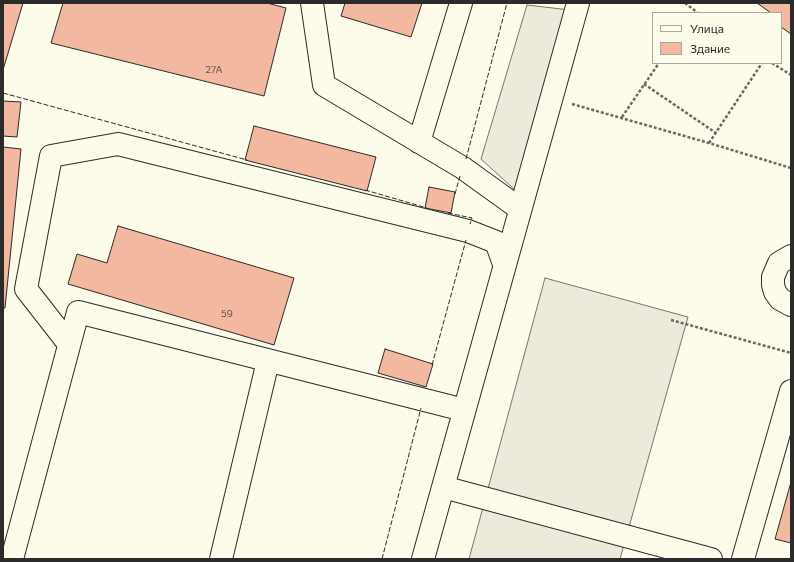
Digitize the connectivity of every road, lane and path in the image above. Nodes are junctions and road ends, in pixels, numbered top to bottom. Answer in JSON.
{"nodes":[{"id":1,"x":312,"y":3,"type":"edge"},
{"id":2,"x":461,"y":3,"type":"edge"},
{"id":3,"x":578,"y":3,"type":"edge"},
{"id":4,"x":685,"y":3,"type":"edge"},
{"id":5,"x":696,"y":12,"type":"edge"},
{"id":6,"x":658,"y":64,"type":"edge"},
{"id":7,"x":761,"y":64,"type":"edge"},
{"id":8,"x":774,"y":64,"type":"edge"},
{"id":9,"x":791,"y":75,"type":"edge"},
{"id":10,"x":644,"y":84,"type":"junction"},
{"id":11,"x":552,"y":99,"type":"junction"},
{"id":12,"x":622,"y":117,"type":"junction"},
{"id":13,"x":716,"y":133,"type":"junction"},
{"id":14,"x":419,"y":142,"type":"junction"},
{"id":15,"x":709,"y":142,"type":"junction"},
{"id":16,"x":791,"y":168,"type":"edge"},
{"id":17,"x":520,"y":209,"type":"junction"},
{"id":18,"x":791,"y":256,"type":"edge"},
{"id":19,"x":504,"y":264,"type":"junction"},
{"id":20,"x":791,"y":305,"type":"edge"},
{"id":21,"x":671,"y":320,"type":"dead end"},
{"id":22,"x":69,"y":344,"type":"junction"},
{"id":23,"x":791,"y":352,"type":"edge"},
{"id":24,"x":268,"y":361,"type":"junction"},
{"id":25,"x":791,"y":391,"type":"edge"},
{"id":26,"x":464,"y":410,"type":"junction"},
{"id":27,"x":443,"y":487,"type":"junction"},
{"id":28,"x":12,"y":559,"type":"edge"},
{"id":29,"x":221,"y":559,"type":"edge"},
{"id":30,"x":423,"y":559,"type":"edge"},
{"id":31,"x":711,"y":559,"type":"edge"},
{"id":32,"x":743,"y":559,"type":"edge"}],
"edges":[{"from":1,"to":14,"type":"lane"},
{"from":2,"to":14,"type":"lane"},
{"from":3,"to":11,"type":"lane"},
{"from":4,"to":5,"type":"path"},
{"from":6,"to":10,"type":"path"},
{"from":7,"to":13,"type":"path"},
{"from":8,"to":9,"type":"path"},
{"from":10,"to":12,"type":"path"},
{"from":10,"to":13,"type":"path"},
{"from":11,"to":12,"type":"path"},
{"from":11,"to":17,"type":"lane"},
{"from":12,"to":15,"type":"path"},
{"from":13,"to":15,"type":"path"},
{"from":14,"to":17,"type":"lane"},
{"from":15,"to":16,"type":"path"},
{"from":17,"to":19,"type":"lane"},
{"from":18,"to":20,"type":"lane"},
{"from":19,"to":22,"type":"lane"},
{"from":19,"to":26,"type":"lane"},
{"from":21,"to":23,"type":"path"},
{"from":22,"to":24,"type":"lane"},
{"from":22,"to":28,"type":"lane"},
{"from":24,"to":26,"type":"lane"},
{"from":24,"to":29,"type":"lane"},
{"from":25,"to":32,"type":"lane"},
{"from":26,"to":27,"type":"lane"},
{"from":27,"to":30,"type":"lane"},
{"from":27,"to":31,"type":"lane"}]}
